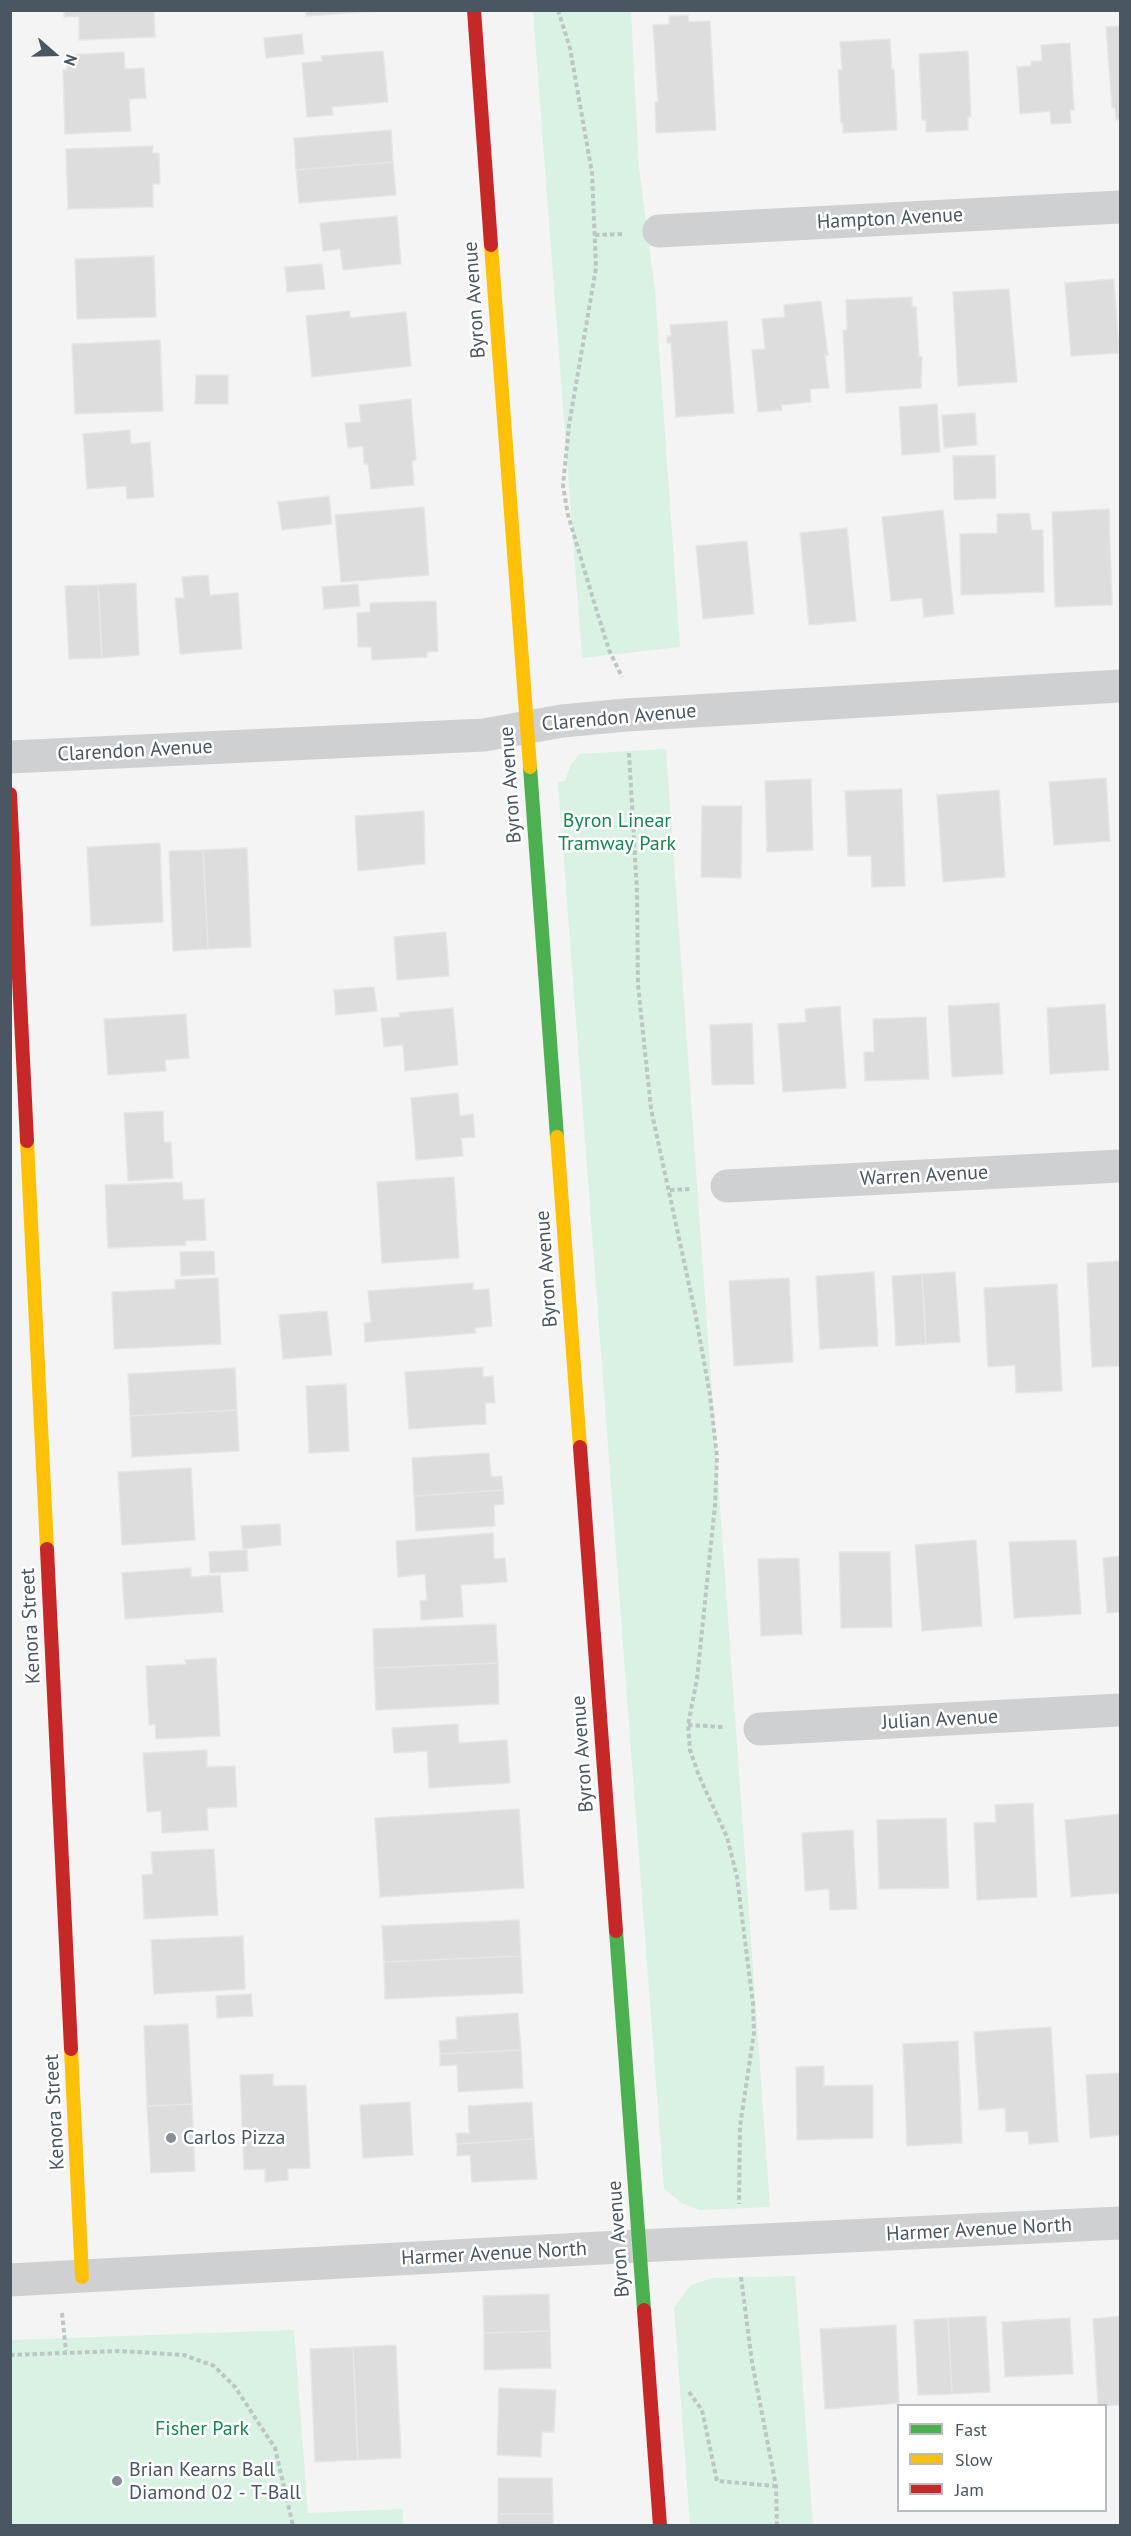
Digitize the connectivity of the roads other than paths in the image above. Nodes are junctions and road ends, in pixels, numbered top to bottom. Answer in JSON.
{"nodes":[{"id":1,"x":474,"y":10,"type":"edge"},
{"id":2,"x":1120,"y":207,"type":"edge"},
{"id":3,"x":659,"y":231,"type":"dead end"},
{"id":4,"x":1120,"y":686,"type":"edge"},
{"id":5,"x":526,"y":728,"type":"junction"},
{"id":6,"x":10,"y":757,"type":"edge"},
{"id":7,"x":10,"y":794,"type":"edge"},
{"id":8,"x":1120,"y":1166,"type":"edge"},
{"id":9,"x":728,"y":1186,"type":"dead end"},
{"id":10,"x":1120,"y":1710,"type":"edge"},
{"id":11,"x":760,"y":1729,"type":"dead end"},
{"id":12,"x":1120,"y":2223,"type":"edge"},
{"id":13,"x":639,"y":2246,"type":"junction"},
{"id":14,"x":82,"y":2277,"type":"junction"},
{"id":15,"x":10,"y":2280,"type":"edge"},
{"id":16,"x":660,"y":2526,"type":"edge"}],
"edges":[{"from":1,"to":5,"type":"street","name":"Byron Avenue"},
{"from":2,"to":3,"type":"street","name":"Hampton Avenue"},
{"from":4,"to":5,"type":"street","name":"Clarendon Avenue"},
{"from":5,"to":6,"type":"street","name":"Clarendon Avenue"},
{"from":5,"to":13,"type":"street","name":"Byron Avenue"},
{"from":7,"to":14,"type":"street","name":"Kenora Street"},
{"from":8,"to":9,"type":"street","name":"Warren Avenue"},
{"from":10,"to":11,"type":"street","name":"Julian Avenue"},
{"from":12,"to":13,"type":"street","name":"Harmer Avenue North"},
{"from":13,"to":14,"type":"street","name":"Harmer Avenue North"},
{"from":13,"to":16,"type":"street","name":"Byron Avenue"},
{"from":14,"to":15,"type":"street","name":"Harmer Avenue North"}]}
